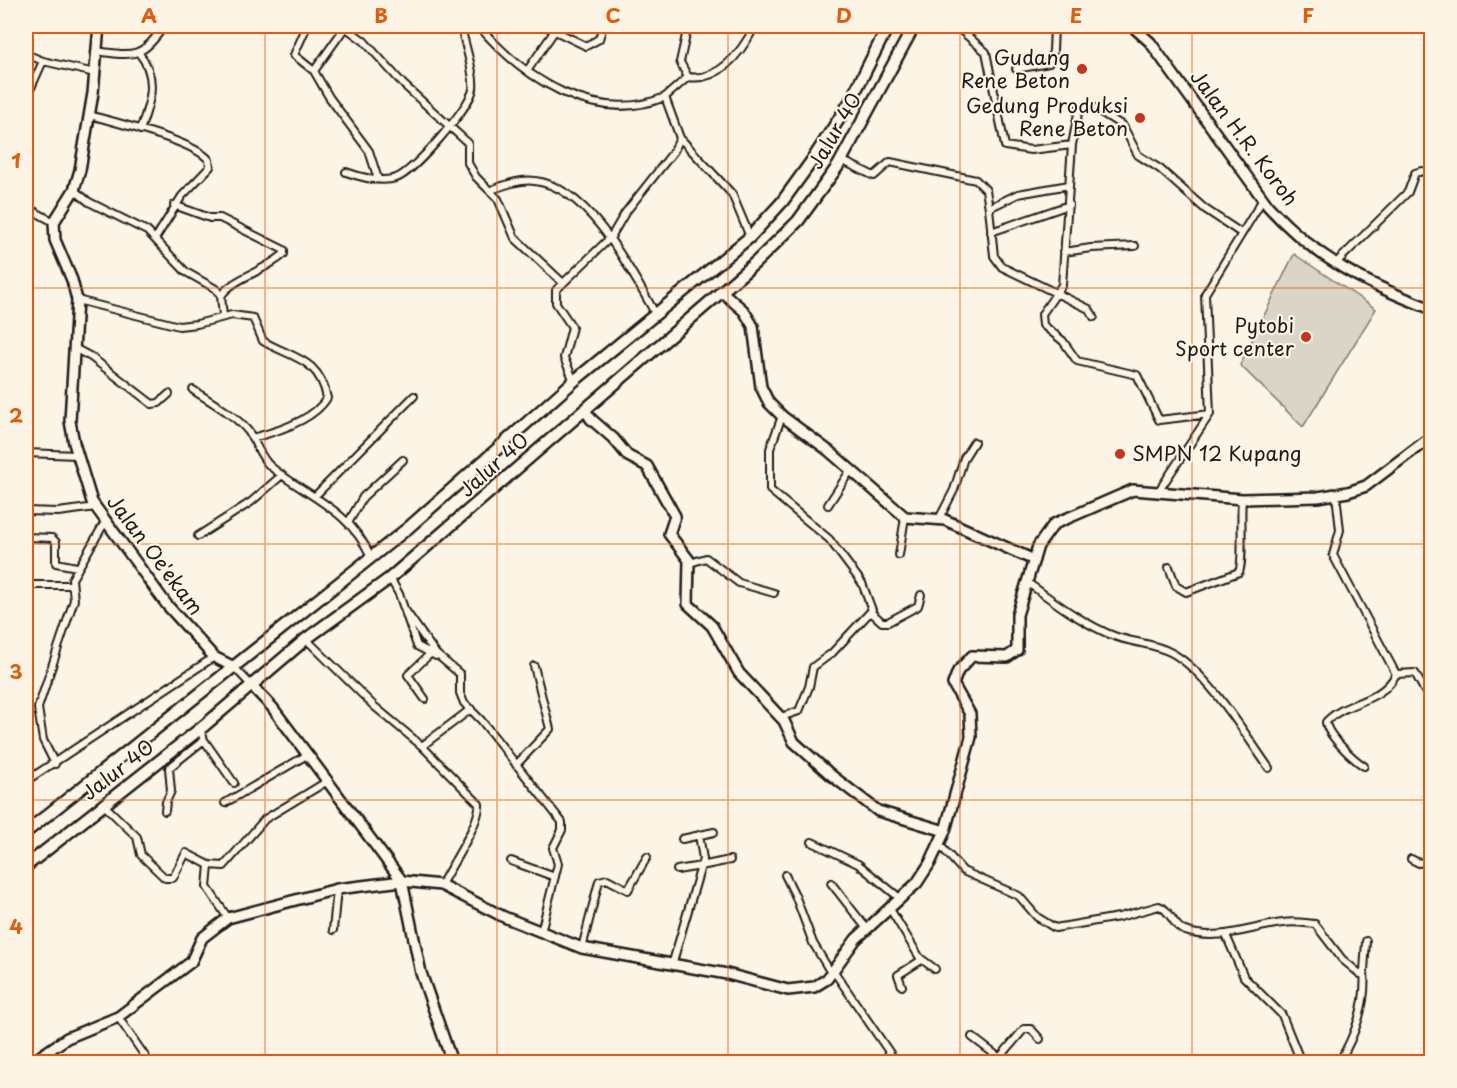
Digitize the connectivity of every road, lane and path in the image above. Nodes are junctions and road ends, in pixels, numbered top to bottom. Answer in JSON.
{"nodes":[{"id":1,"x":99,"y":26,"type":"edge"},
{"id":2,"x":164,"y":26,"type":"edge"},
{"id":3,"x":308,"y":26,"type":"edge"},
{"id":4,"x":345,"y":26,"type":"edge"},
{"id":5,"x":461,"y":26,"type":"edge"},
{"id":6,"x":478,"y":26,"type":"edge"},
{"id":7,"x":545,"y":26,"type":"edge"},
{"id":8,"x":603,"y":26,"type":"edge"},
{"id":9,"x":688,"y":26,"type":"edge"},
{"id":10,"x":755,"y":26,"type":"edge"},
{"id":11,"x":888,"y":26,"type":"edge"},
{"id":12,"x":956,"y":26,"type":"edge"},
{"id":13,"x":1054,"y":26,"type":"edge"},
{"id":14,"x":1132,"y":26,"type":"edge"},
{"id":15,"x":911,"y":27,"type":"edge"},
{"id":16,"x":557,"y":28,"type":"edge"},
{"id":17,"x":486,"y":29,"type":"edge"},
{"id":18,"x":97,"y":51,"type":"junction"},
{"id":19,"x":140,"y":53,"type":"junction"},
{"id":20,"x":26,"y":54,"type":"edge"},
{"id":21,"x":43,"y":62,"type":"junction"},
{"id":22,"x":1016,"y":69,"type":"dead end"},
{"id":23,"x":527,"y":70,"type":"junction"},
{"id":24,"x":314,"y":71,"type":"junction"},
{"id":25,"x":95,"y":73,"type":"junction"},
{"id":26,"x":688,"y":77,"type":"junction"},
{"id":27,"x":665,"y":97,"type":"junction"},
{"id":28,"x":26,"y":99,"type":"edge"},
{"id":29,"x":90,"y":115,"type":"junction"},
{"id":30,"x":449,"y":127,"type":"junction"},
{"id":31,"x":140,"y":130,"type":"junction"},
{"id":32,"x":680,"y":138,"type":"junction"},
{"id":33,"x":1072,"y":146,"type":"junction"},
{"id":34,"x":841,"y":160,"type":"junction"},
{"id":35,"x":346,"y":172,"type":"dead end"},
{"id":36,"x":1431,"y":175,"type":"edge"},
{"id":37,"x":378,"y":179,"type":"junction"},
{"id":38,"x":1069,"y":184,"type":"junction"},
{"id":39,"x":74,"y":190,"type":"junction"},
{"id":40,"x":491,"y":190,"type":"junction"},
{"id":41,"x":1263,"y":199,"type":"junction"},
{"id":42,"x":1069,"y":205,"type":"junction"},
{"id":43,"x":174,"y":206,"type":"junction"},
{"id":44,"x":26,"y":207,"type":"edge"},
{"id":45,"x":989,"y":208,"type":"junction"},
{"id":46,"x":54,"y":222,"type":"junction"},
{"id":47,"x":991,"y":232,"type":"junction"},
{"id":48,"x":1241,"y":233,"type":"junction"},
{"id":49,"x":611,"y":237,"type":"junction"},
{"id":50,"x":750,"y":237,"type":"junction"},
{"id":51,"x":155,"y":238,"type":"junction"},
{"id":52,"x":1135,"y":246,"type":"dead end"},
{"id":53,"x":1064,"y":252,"type":"junction"},
{"id":54,"x":1335,"y":264,"type":"junction"},
{"id":55,"x":562,"y":282,"type":"junction"},
{"id":56,"x":721,"y":291,"type":"junction"},
{"id":57,"x":1058,"y":293,"type":"junction"},
{"id":58,"x":221,"y":296,"type":"junction"},
{"id":59,"x":77,"y":300,"type":"junction"},
{"id":60,"x":1431,"y":309,"type":"edge"},
{"id":61,"x":656,"y":313,"type":"junction"},
{"id":62,"x":223,"y":316,"type":"junction"},
{"id":63,"x":1094,"y":317,"type":"dead end"},
{"id":64,"x":76,"y":349,"type":"junction"},
{"id":65,"x":574,"y":381,"type":"junction"},
{"id":66,"x":193,"y":390,"type":"dead end"},
{"id":67,"x":169,"y":394,"type":"dead end"},
{"id":68,"x":414,"y":396,"type":"dead end"},
{"id":69,"x":585,"y":410,"type":"junction"},
{"id":70,"x":1210,"y":414,"type":"junction"},
{"id":71,"x":782,"y":416,"type":"junction"},
{"id":72,"x":1431,"y":436,"type":"edge"},
{"id":73,"x":252,"y":438,"type":"junction"},
{"id":74,"x":974,"y":442,"type":"dead end"},
{"id":75,"x":26,"y":453,"type":"edge"},
{"id":76,"x":77,"y":455,"type":"junction"},
{"id":77,"x":403,"y":460,"type":"dead end"},
{"id":78,"x":850,"y":471,"type":"junction"},
{"id":79,"x":282,"y":475,"type":"junction"},
{"id":80,"x":1158,"y":492,"type":"junction"},
{"id":81,"x":316,"y":495,"type":"junction"},
{"id":82,"x":1336,"y":495,"type":"junction"},
{"id":83,"x":1242,"y":499,"type":"junction"},
{"id":84,"x":828,"y":505,"type":"dead end"},
{"id":85,"x":96,"y":507,"type":"junction"},
{"id":86,"x":26,"y":512,"type":"edge"},
{"id":87,"x":905,"y":517,"type":"junction"},
{"id":88,"x":939,"y":519,"type":"junction"},
{"id":89,"x":105,"y":522,"type":"junction"},
{"id":90,"x":348,"y":523,"type":"junction"},
{"id":91,"x":198,"y":536,"type":"dead end"},
{"id":92,"x":26,"y":537,"type":"edge"},
{"id":93,"x":899,"y":555,"type":"dead end"},
{"id":94,"x":371,"y":557,"type":"junction"},
{"id":95,"x":1034,"y":560,"type":"junction"},
{"id":96,"x":690,"y":563,"type":"junction"},
{"id":97,"x":77,"y":567,"type":"junction"},
{"id":98,"x":1169,"y":567,"type":"dead end"},
{"id":99,"x":390,"y":578,"type":"junction"},
{"id":100,"x":1028,"y":582,"type":"junction"},
{"id":101,"x":26,"y":585,"type":"edge"},
{"id":102,"x":72,"y":585,"type":"junction"},
{"id":103,"x":774,"y":593,"type":"dead end"},
{"id":104,"x":921,"y":595,"type":"dead end"},
{"id":105,"x":405,"y":610,"type":"junction"},
{"id":106,"x":872,"y":612,"type":"junction"},
{"id":107,"x":306,"y":639,"type":"junction"},
{"id":108,"x":431,"y":653,"type":"junction"},
{"id":109,"x":214,"y":657,"type":"junction"},
{"id":110,"x":447,"y":663,"type":"junction"},
{"id":111,"x":534,"y":666,"type":"dead end"},
{"id":112,"x":234,"y":667,"type":"junction"},
{"id":113,"x":1396,"y":674,"type":"junction"},
{"id":114,"x":252,"y":686,"type":"junction"},
{"id":115,"x":425,"y":699,"type":"dead end"},
{"id":116,"x":1431,"y":704,"type":"edge"},
{"id":117,"x":471,"y":709,"type":"junction"},
{"id":118,"x":781,"y":717,"type":"junction"},
{"id":119,"x":202,"y":735,"type":"junction"},
{"id":120,"x":422,"y":746,"type":"junction"},
{"id":121,"x":308,"y":755,"type":"junction"},
{"id":122,"x":55,"y":764,"type":"junction"},
{"id":123,"x":516,"y":765,"type":"junction"},
{"id":124,"x":1364,"y":765,"type":"dead end"},
{"id":125,"x":1269,"y":768,"type":"dead end"},
{"id":126,"x":26,"y":781,"type":"edge"},
{"id":127,"x":326,"y":782,"type":"junction"},
{"id":128,"x":234,"y":783,"type":"dead end"},
{"id":129,"x":225,"y":803,"type":"dead end"},
{"id":130,"x":104,"y":804,"type":"junction"},
{"id":131,"x":165,"y":811,"type":"dead end"},
{"id":132,"x":945,"y":831,"type":"junction"},
{"id":133,"x":26,"y":832,"type":"edge"},
{"id":134,"x":714,"y":832,"type":"dead end"},
{"id":135,"x":699,"y":835,"type":"junction"},
{"id":136,"x":682,"y":839,"type":"dead end"},
{"id":137,"x":812,"y":842,"type":"dead end"},
{"id":138,"x":939,"y":844,"type":"junction"},
{"id":139,"x":647,"y":857,"type":"dead end"},
{"id":140,"x":1411,"y":859,"type":"dead end"},
{"id":141,"x":1431,"y":859,"type":"edge"},
{"id":142,"x":730,"y":860,"type":"dead end"},
{"id":143,"x":511,"y":861,"type":"dead end"},
{"id":144,"x":209,"y":865,"type":"junction"},
{"id":145,"x":26,"y":866,"type":"edge"},
{"id":146,"x":701,"y":866,"type":"junction"},
{"id":147,"x":677,"y":870,"type":"dead end"},
{"id":148,"x":785,"y":876,"type":"dead end"},
{"id":149,"x":555,"y":877,"type":"junction"},
{"id":150,"x":402,"y":881,"type":"junction"},
{"id":151,"x":831,"y":883,"type":"dead end"},
{"id":152,"x":441,"y":885,"type":"junction"},
{"id":153,"x":337,"y":889,"type":"junction"},
{"id":154,"x":901,"y":899,"type":"junction"},
{"id":155,"x":890,"y":909,"type":"junction"},
{"id":156,"x":228,"y":918,"type":"junction"},
{"id":157,"x":867,"y":929,"type":"junction"},
{"id":158,"x":333,"y":930,"type":"dead end"},
{"id":159,"x":541,"y":932,"type":"junction"},
{"id":160,"x":1226,"y":935,"type":"junction"},
{"id":161,"x":1366,"y":941,"type":"dead end"},
{"id":162,"x":582,"y":948,"type":"junction"},
{"id":163,"x":920,"y":958,"type":"junction"},
{"id":164,"x":672,"y":965,"type":"junction"},
{"id":165,"x":935,"y":969,"type":"dead end"},
{"id":166,"x":832,"y":972,"type":"junction"},
{"id":167,"x":1364,"y":972,"type":"junction"},
{"id":168,"x":902,"y":986,"type":"dead end"},
{"id":169,"x":118,"y":1017,"type":"junction"},
{"id":170,"x":972,"y":1037,"type":"dead end"},
{"id":171,"x":1040,"y":1039,"type":"dead end"},
{"id":172,"x":1000,"y":1061,"type":"edge"},
{"id":173,"x":32,"y":1062,"type":"edge"},
{"id":174,"x":149,"y":1062,"type":"edge"},
{"id":175,"x":452,"y":1062,"type":"edge"},
{"id":176,"x":896,"y":1062,"type":"edge"},
{"id":177,"x":1301,"y":1062,"type":"edge"},
{"id":178,"x":1339,"y":1062,"type":"edge"}],
"edges":[{"from":1,"to":18,"type":"street"},
{"from":2,"to":19,"type":"street"},
{"from":3,"to":24,"type":"street"},
{"from":4,"to":24,"type":"street"},
{"from":4,"to":30,"type":"street"},
{"from":5,"to":30,"type":"street"},
{"from":6,"to":17,"type":"street"},
{"from":7,"to":16,"type":"street"},
{"from":8,"to":16,"type":"street"},
{"from":9,"to":26,"type":"street"},
{"from":10,"to":26,"type":"street"},
{"from":11,"to":50,"type":"highway","name":"Jalur 40"},
{"from":12,"to":33,"type":"street"},
{"from":13,"to":22,"type":"street"},
{"from":14,"to":41,"type":"street","name":"Jalan H.R. Koroh"},
{"from":15,"to":34,"type":"highway","name":"Jalur 40"},
{"from":16,"to":23,"type":"street"},
{"from":17,"to":23,"type":"street"},
{"from":18,"to":19,"type":"street"},
{"from":18,"to":25,"type":"street"},
{"from":19,"to":31,"type":"street"},
{"from":20,"to":21,"type":"street"},
{"from":21,"to":25,"type":"street"},
{"from":21,"to":28,"type":"street"},
{"from":23,"to":27,"type":"street"},
{"from":24,"to":37,"type":"street"},
{"from":25,"to":29,"type":"street"},
{"from":26,"to":27,"type":"street"},
{"from":27,"to":32,"type":"street"},
{"from":29,"to":31,"type":"street"},
{"from":29,"to":39,"type":"street"},
{"from":30,"to":37,"type":"street"},
{"from":30,"to":40,"type":"street"},
{"from":31,"to":43,"type":"street"},
{"from":32,"to":49,"type":"street"},
{"from":32,"to":50,"type":"street"},
{"from":33,"to":38,"type":"street"},
{"from":33,"to":48,"type":"street"},
{"from":34,"to":45,"type":"street"},
{"from":34,"to":56,"type":"highway","name":"Jalur 40"},
{"from":35,"to":37,"type":"street"},
{"from":36,"to":54,"type":"street"},
{"from":38,"to":42,"type":"street"},
{"from":38,"to":45,"type":"street"},
{"from":39,"to":46,"type":"street"},
{"from":39,"to":51,"type":"street"},
{"from":40,"to":49,"type":"street"},
{"from":40,"to":55,"type":"street"},
{"from":41,"to":48,"type":"street"},
{"from":41,"to":54,"type":"street","name":"Jalan H.R. Koroh"},
{"from":42,"to":47,"type":"street"},
{"from":42,"to":53,"type":"street"},
{"from":43,"to":51,"type":"street"},
{"from":43,"to":58,"type":"street"},
{"from":44,"to":46,"type":"street"},
{"from":45,"to":47,"type":"street"},
{"from":46,"to":59,"type":"street","name":"Jalan Oe'ekam"},
{"from":47,"to":57,"type":"street"},
{"from":48,"to":70,"type":"street"},
{"from":49,"to":55,"type":"street"},
{"from":49,"to":61,"type":"street"},
{"from":50,"to":61,"type":"highway","name":"Jalur 40"},
{"from":51,"to":58,"type":"street"},
{"from":52,"to":53,"type":"street"},
{"from":53,"to":57,"type":"street"},
{"from":54,"to":60,"type":"street","name":"Jalan H.R. Koroh"},
{"from":55,"to":65,"type":"street"},
{"from":56,"to":69,"type":"highway","name":"Jalur 40"},
{"from":56,"to":71,"type":"street"},
{"from":57,"to":63,"type":"street"},
{"from":57,"to":70,"type":"street"},
{"from":58,"to":62,"type":"street"},
{"from":59,"to":62,"type":"street"},
{"from":59,"to":64,"type":"street","name":"Jalan Oe'ekam"},
{"from":61,"to":65,"type":"highway","name":"Jalur 40"},
{"from":62,"to":73,"type":"street"},
{"from":64,"to":67,"type":"street"},
{"from":64,"to":76,"type":"street","name":"Jalan Oe'ekam"},
{"from":65,"to":94,"type":"highway","name":"Jalur 40"},
{"from":66,"to":73,"type":"street"},
{"from":68,"to":81,"type":"street"},
{"from":69,"to":96,"type":"street"},
{"from":69,"to":99,"type":"highway","name":"Jalur 40"},
{"from":70,"to":80,"type":"street"},
{"from":71,"to":78,"type":"street"},
{"from":71,"to":106,"type":"street"},
{"from":72,"to":82,"type":"street"},
{"from":73,"to":79,"type":"street"},
{"from":74,"to":88,"type":"street"},
{"from":75,"to":76,"type":"street"},
{"from":76,"to":85,"type":"street","name":"Jalan Oe'ekam"},
{"from":77,"to":90,"type":"street"},
{"from":78,"to":84,"type":"street"},
{"from":78,"to":87,"type":"street"},
{"from":79,"to":81,"type":"street"},
{"from":79,"to":91,"type":"street"},
{"from":80,"to":83,"type":"street"},
{"from":80,"to":95,"type":"street"},
{"from":81,"to":90,"type":"street"},
{"from":82,"to":83,"type":"street"},
{"from":82,"to":113,"type":"street"},
{"from":83,"to":98,"type":"street"},
{"from":85,"to":86,"type":"street"},
{"from":85,"to":89,"type":"street","name":"Jalan Oe'ekam"},
{"from":87,"to":88,"type":"street"},
{"from":87,"to":93,"type":"street"},
{"from":88,"to":95,"type":"street"},
{"from":89,"to":97,"type":"street"},
{"from":89,"to":109,"type":"street","name":"Jalan Oe'ekam"},
{"from":90,"to":94,"type":"street"},
{"from":92,"to":97,"type":"street"},
{"from":94,"to":112,"type":"highway","name":"Jalur 40"},
{"from":95,"to":100,"type":"street"},
{"from":96,"to":103,"type":"street"},
{"from":96,"to":118,"type":"street"},
{"from":97,"to":102,"type":"street"},
{"from":99,"to":105,"type":"street"},
{"from":99,"to":107,"type":"highway","name":"Jalur 40"},
{"from":100,"to":125,"type":"street"},
{"from":100,"to":132,"type":"street"},
{"from":101,"to":102,"type":"street"},
{"from":102,"to":122,"type":"street"},
{"from":104,"to":106,"type":"street"},
{"from":105,"to":108,"type":"street"},
{"from":105,"to":110,"type":"street"},
{"from":106,"to":118,"type":"street"},
{"from":107,"to":114,"type":"highway","name":"Jalur 40"},
{"from":107,"to":120,"type":"street"},
{"from":108,"to":110,"type":"street"},
{"from":108,"to":115,"type":"street"},
{"from":109,"to":112,"type":"street","name":"Jalan Oe'ekam"},
{"from":109,"to":122,"type":"street"},
{"from":110,"to":117,"type":"street"},
{"from":111,"to":123,"type":"street"},
{"from":112,"to":114,"type":"street"},
{"from":112,"to":133,"type":"highway","name":"Jalur 40"},
{"from":113,"to":116,"type":"street"},
{"from":113,"to":124,"type":"street"},
{"from":114,"to":119,"type":"highway","name":"Jalur 40"},
{"from":114,"to":121,"type":"street"},
{"from":117,"to":120,"type":"street"},
{"from":117,"to":123,"type":"street"},
{"from":118,"to":132,"type":"street"},
{"from":119,"to":128,"type":"street"},
{"from":119,"to":130,"type":"highway","name":"Jalur 40"},
{"from":119,"to":131,"type":"street"},
{"from":120,"to":152,"type":"street"},
{"from":121,"to":127,"type":"street"},
{"from":121,"to":129,"type":"street"},
{"from":122,"to":126,"type":"street"},
{"from":123,"to":149,"type":"street"},
{"from":127,"to":144,"type":"street"},
{"from":127,"to":150,"type":"street"},
{"from":130,"to":144,"type":"street"},
{"from":130,"to":145,"type":"highway","name":"Jalur 40"},
{"from":132,"to":138,"type":"street"},
{"from":134,"to":135,"type":"street"},
{"from":135,"to":136,"type":"street"},
{"from":135,"to":146,"type":"street"},
{"from":137,"to":154,"type":"street"},
{"from":138,"to":154,"type":"street"},
{"from":138,"to":160,"type":"street"},
{"from":139,"to":162,"type":"street"},
{"from":140,"to":141,"type":"street"},
{"from":142,"to":146,"type":"street"},
{"from":143,"to":149,"type":"street"},
{"from":144,"to":156,"type":"street"},
{"from":146,"to":147,"type":"street"},
{"from":146,"to":164,"type":"street"},
{"from":148,"to":166,"type":"street"},
{"from":149,"to":159,"type":"street"},
{"from":150,"to":152,"type":"street"},
{"from":150,"to":153,"type":"street"},
{"from":150,"to":175,"type":"street"},
{"from":151,"to":157,"type":"street"},
{"from":152,"to":159,"type":"street"},
{"from":153,"to":156,"type":"street"},
{"from":153,"to":158,"type":"street"},
{"from":154,"to":155,"type":"street"},
{"from":155,"to":157,"type":"street"},
{"from":155,"to":163,"type":"street"},
{"from":156,"to":169,"type":"street"},
{"from":157,"to":166,"type":"street"},
{"from":159,"to":162,"type":"street"},
{"from":160,"to":167,"type":"street"},
{"from":160,"to":177,"type":"street"},
{"from":161,"to":167,"type":"street"},
{"from":162,"to":164,"type":"street"},
{"from":163,"to":165,"type":"street"},
{"from":163,"to":168,"type":"street"},
{"from":164,"to":166,"type":"street"},
{"from":166,"to":176,"type":"street"},
{"from":167,"to":178,"type":"street"},
{"from":169,"to":173,"type":"street"},
{"from":169,"to":174,"type":"street"},
{"from":170,"to":172,"type":"street"},
{"from":171,"to":172,"type":"street"}]}
